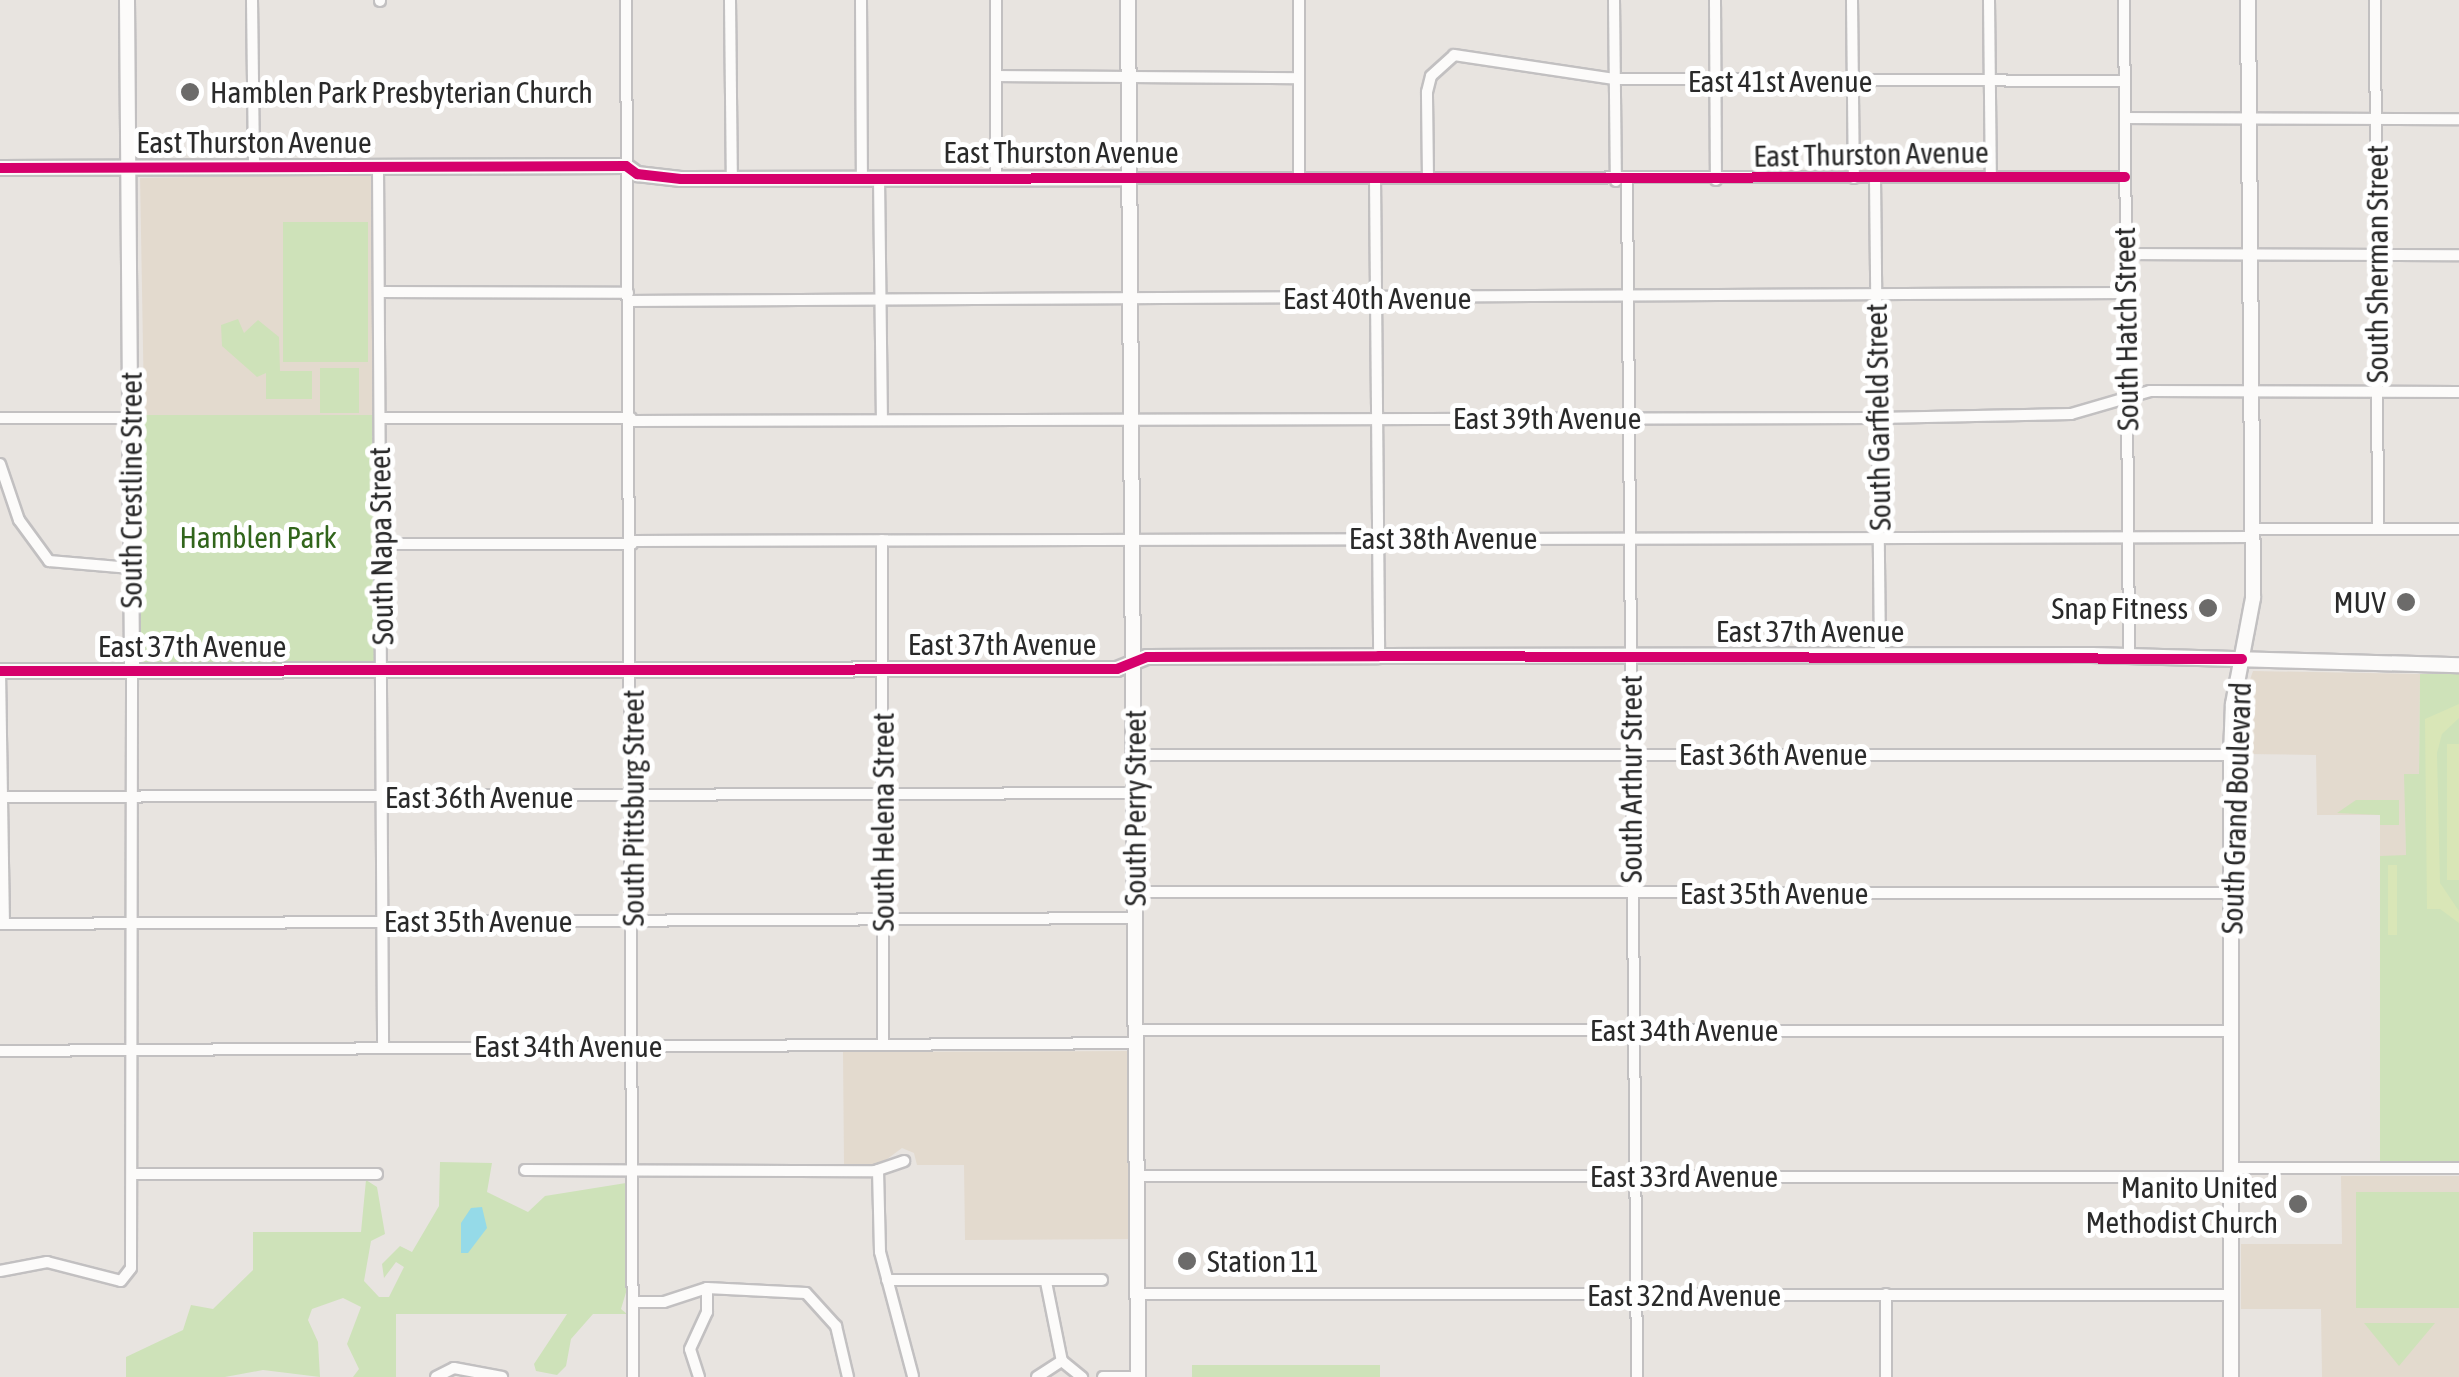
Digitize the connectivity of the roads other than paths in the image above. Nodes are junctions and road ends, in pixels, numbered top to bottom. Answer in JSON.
{"nodes":[{"id":1,"x":127,"y":0,"type":"edge"},
{"id":2,"x":252,"y":0,"type":"edge"},
{"id":3,"x":626,"y":0,"type":"edge"},
{"id":4,"x":730,"y":0,"type":"edge"},
{"id":5,"x":861,"y":0,"type":"edge"},
{"id":6,"x":996,"y":0,"type":"edge"},
{"id":7,"x":1128,"y":0,"type":"edge"},
{"id":8,"x":1298,"y":0,"type":"edge"},
{"id":9,"x":1614,"y":0,"type":"edge"},
{"id":10,"x":1715,"y":0,"type":"edge"},
{"id":11,"x":1852,"y":0,"type":"edge"},
{"id":12,"x":1989,"y":0,"type":"edge"},
{"id":13,"x":2124,"y":0,"type":"edge"},
{"id":14,"x":2248,"y":0,"type":"edge"},
{"id":15,"x":2375,"y":0,"type":"edge"},
{"id":16,"x":997,"y":76,"type":"junction"},
{"id":17,"x":1130,"y":76,"type":"junction"},
{"id":18,"x":1299,"y":78,"type":"junction"},
{"id":19,"x":1614,"y":79,"type":"junction"},
{"id":20,"x":1715,"y":80,"type":"junction"},
{"id":21,"x":1990,"y":81,"type":"junction"},
{"id":22,"x":2124,"y":81,"type":"junction"},
{"id":23,"x":1852,"y":82,"type":"junction"},
{"id":24,"x":2126,"y":118,"type":"junction"},
{"id":25,"x":2249,"y":119,"type":"junction"},
{"id":26,"x":2376,"y":119,"type":"junction"},
{"id":27,"x":2459,"y":119,"type":"edge"},
{"id":28,"x":254,"y":166,"type":"junction"},
{"id":29,"x":378,"y":166,"type":"junction"},
{"id":30,"x":626,"y":166,"type":"junction"},
{"id":31,"x":129,"y":167,"type":"junction"},
{"id":32,"x":0,"y":168,"type":"edge"},
{"id":33,"x":2125,"y":176,"type":"junction"},
{"id":34,"x":1299,"y":177,"type":"junction"},
{"id":35,"x":862,"y":178,"type":"junction"},
{"id":36,"x":879,"y":178,"type":"junction"},
{"id":37,"x":1130,"y":178,"type":"junction"},
{"id":38,"x":1375,"y":178,"type":"junction"},
{"id":39,"x":1428,"y":178,"type":"junction"},
{"id":40,"x":1854,"y":178,"type":"junction"},
{"id":41,"x":1875,"y":178,"type":"junction"},
{"id":42,"x":1990,"y":178,"type":"junction"},
{"id":43,"x":732,"y":179,"type":"junction"},
{"id":44,"x":996,"y":179,"type":"junction"},
{"id":45,"x":1716,"y":180,"type":"junction"},
{"id":46,"x":1621,"y":181,"type":"junction"},
{"id":47,"x":2125,"y":254,"type":"junction"},
{"id":48,"x":2250,"y":254,"type":"junction"},
{"id":49,"x":2459,"y":255,"type":"edge"},
{"id":50,"x":2377,"y":256,"type":"junction"},
{"id":51,"x":380,"y":292,"type":"junction"},
{"id":52,"x":2126,"y":293,"type":"junction"},
{"id":53,"x":628,"y":296,"type":"junction"},
{"id":54,"x":1876,"y":296,"type":"junction"},
{"id":55,"x":1131,"y":297,"type":"junction"},
{"id":56,"x":1627,"y":297,"type":"junction"},
{"id":57,"x":881,"y":298,"type":"junction"},
{"id":58,"x":1377,"y":298,"type":"junction"},
{"id":59,"x":2250,"y":390,"type":"junction"},
{"id":60,"x":2377,"y":392,"type":"junction"},
{"id":61,"x":2459,"y":392,"type":"edge"},
{"id":62,"x":2127,"y":402,"type":"junction"},
{"id":63,"x":1628,"y":416,"type":"junction"},
{"id":64,"x":0,"y":418,"type":"edge"},
{"id":65,"x":130,"y":418,"type":"junction"},
{"id":66,"x":380,"y":418,"type":"junction"},
{"id":67,"x":1132,"y":418,"type":"junction"},
{"id":68,"x":1877,"y":418,"type":"junction"},
{"id":69,"x":882,"y":419,"type":"junction"},
{"id":70,"x":1378,"y":419,"type":"junction"},
{"id":71,"x":631,"y":420,"type":"junction"},
{"id":72,"x":0,"y":464,"type":"edge"},
{"id":73,"x":2378,"y":528,"type":"junction"},
{"id":74,"x":2459,"y":528,"type":"edge"},
{"id":75,"x":2253,"y":533,"type":"junction"},
{"id":76,"x":1378,"y":538,"type":"junction"},
{"id":77,"x":1628,"y":538,"type":"junction"},
{"id":78,"x":1880,"y":538,"type":"junction"},
{"id":79,"x":2128,"y":538,"type":"junction"},
{"id":80,"x":882,"y":540,"type":"junction"},
{"id":81,"x":1134,"y":540,"type":"junction"},
{"id":82,"x":632,"y":543,"type":"junction"},
{"id":83,"x":382,"y":544,"type":"junction"},
{"id":84,"x":132,"y":568,"type":"junction"},
{"id":85,"x":1379,"y":656,"type":"junction"},
{"id":86,"x":1630,"y":656,"type":"junction"},
{"id":87,"x":1880,"y":656,"type":"junction"},
{"id":88,"x":2129,"y":658,"type":"junction"},
{"id":89,"x":2242,"y":660,"type":"junction"},
{"id":90,"x":1134,"y":662,"type":"junction"},
{"id":91,"x":2459,"y":665,"type":"edge"},
{"id":92,"x":634,"y":668,"type":"junction"},
{"id":93,"x":884,"y":669,"type":"junction"},
{"id":94,"x":383,"y":670,"type":"junction"},
{"id":95,"x":0,"y":671,"type":"edge"},
{"id":96,"x":132,"y":671,"type":"junction"},
{"id":97,"x":1135,"y":754,"type":"junction"},
{"id":98,"x":1631,"y":754,"type":"junction"},
{"id":99,"x":2232,"y":755,"type":"junction"},
{"id":100,"x":1136,"y":793,"type":"junction"},
{"id":101,"x":883,"y":794,"type":"junction"},
{"id":102,"x":2,"y":797,"type":"edge"},
{"id":103,"x":132,"y":797,"type":"junction"},
{"id":104,"x":383,"y":797,"type":"junction"},
{"id":105,"x":634,"y":797,"type":"junction"},
{"id":106,"x":1136,"y":892,"type":"junction"},
{"id":107,"x":1631,"y":893,"type":"junction"},
{"id":108,"x":2231,"y":893,"type":"junction"},
{"id":109,"x":1136,"y":918,"type":"junction"},
{"id":110,"x":882,"y":920,"type":"junction"},
{"id":111,"x":382,"y":921,"type":"junction"},
{"id":112,"x":133,"y":922,"type":"junction"},
{"id":113,"x":632,"y":922,"type":"junction"},
{"id":114,"x":2,"y":924,"type":"edge"},
{"id":115,"x":1632,"y":1030,"type":"junction"},
{"id":116,"x":2231,"y":1031,"type":"junction"},
{"id":117,"x":1137,"y":1037,"type":"junction"},
{"id":118,"x":882,"y":1044,"type":"junction"},
{"id":119,"x":630,"y":1046,"type":"junction"},
{"id":120,"x":383,"y":1047,"type":"junction"},
{"id":121,"x":133,"y":1050,"type":"junction"},
{"id":122,"x":0,"y":1051,"type":"edge"},
{"id":123,"x":904,"y":1161,"type":"dead end"},
{"id":124,"x":2459,"y":1168,"type":"edge"},
{"id":125,"x":525,"y":1170,"type":"dead end"},
{"id":126,"x":632,"y":1171,"type":"junction"},
{"id":127,"x":2231,"y":1172,"type":"junction"},
{"id":128,"x":134,"y":1174,"type":"junction"},
{"id":129,"x":378,"y":1174,"type":"dead end"},
{"id":130,"x":878,"y":1174,"type":"junction"},
{"id":131,"x":1137,"y":1176,"type":"junction"},
{"id":132,"x":1634,"y":1176,"type":"junction"},
{"id":133,"x":0,"y":1271,"type":"edge"},
{"id":134,"x":887,"y":1280,"type":"junction"},
{"id":135,"x":1102,"y":1280,"type":"dead end"},
{"id":136,"x":1046,"y":1282,"type":"junction"},
{"id":137,"x":708,"y":1288,"type":"junction"},
{"id":138,"x":1137,"y":1294,"type":"junction"},
{"id":139,"x":1886,"y":1294,"type":"junction"},
{"id":140,"x":2231,"y":1295,"type":"junction"},
{"id":141,"x":1636,"y":1296,"type":"junction"},
{"id":142,"x":633,"y":1302,"type":"junction"},
{"id":143,"x":1062,"y":1362,"type":"junction"},
{"id":144,"x":914,"y":1376,"type":"edge"},
{"id":145,"x":436,"y":1377,"type":"edge"},
{"id":146,"x":502,"y":1377,"type":"edge"},
{"id":147,"x":634,"y":1377,"type":"edge"},
{"id":148,"x":700,"y":1377,"type":"edge"},
{"id":149,"x":848,"y":1377,"type":"edge"},
{"id":150,"x":1037,"y":1377,"type":"edge"},
{"id":151,"x":1082,"y":1377,"type":"edge"},
{"id":152,"x":1103,"y":1377,"type":"edge"},
{"id":153,"x":1134,"y":1377,"type":"edge"},
{"id":154,"x":1637,"y":1377,"type":"edge"},
{"id":155,"x":1886,"y":1377,"type":"edge"},
{"id":156,"x":2231,"y":1377,"type":"edge"}],
"edges":[{"from":1,"to":31,"type":"street","name":"South Crestline Street"},
{"from":2,"to":28,"type":"street"},
{"from":3,"to":30,"type":"street","name":"South Pittsburg Street"},
{"from":4,"to":43,"type":"street"},
{"from":5,"to":35,"type":"street"},
{"from":6,"to":16,"type":"street"},
{"from":7,"to":17,"type":"street","name":"South Perry Street"},
{"from":8,"to":18,"type":"street"},
{"from":9,"to":19,"type":"street","name":"South Arthur Street"},
{"from":10,"to":20,"type":"street"},
{"from":11,"to":23,"type":"street"},
{"from":12,"to":21,"type":"street"},
{"from":13,"to":22,"type":"street","name":"South Hatch Street"},
{"from":14,"to":25,"type":"street","name":"South Grand Boulevard"},
{"from":15,"to":26,"type":"street","name":"South Sherman Street"},
{"from":16,"to":17,"type":"street"},
{"from":16,"to":44,"type":"street"},
{"from":17,"to":18,"type":"street"},
{"from":17,"to":37,"type":"street","name":"South Perry Street"},
{"from":18,"to":34,"type":"street"},
{"from":19,"to":20,"type":"street","name":"East 41st Avenue"},
{"from":19,"to":39,"type":"street","name":"East 41st Avenue"},
{"from":19,"to":46,"type":"street","name":"South Arthur Street"},
{"from":20,"to":23,"type":"street","name":"East 41st Avenue"},
{"from":20,"to":45,"type":"street"},
{"from":21,"to":22,"type":"street","name":"East 41st Avenue"},
{"from":21,"to":23,"type":"street","name":"East 41st Avenue"},
{"from":21,"to":42,"type":"street"},
{"from":22,"to":24,"type":"street","name":"South Hatch Street"},
{"from":23,"to":40,"type":"street"},
{"from":24,"to":25,"type":"street"},
{"from":24,"to":33,"type":"street","name":"South Hatch Street"},
{"from":25,"to":26,"type":"street"},
{"from":25,"to":48,"type":"street","name":"South Grand Boulevard"},
{"from":26,"to":27,"type":"street"},
{"from":26,"to":50,"type":"street","name":"South Sherman Street"},
{"from":28,"to":29,"type":"street","name":"East Thurston Avenue"},
{"from":28,"to":31,"type":"street","name":"East Thurston Avenue"},
{"from":29,"to":30,"type":"street","name":"East Thurston Avenue"},
{"from":29,"to":51,"type":"street","name":"South Napa Street"},
{"from":30,"to":43,"type":"street","name":"East Thurston Avenue"},
{"from":30,"to":53,"type":"street","name":"South Pittsburg Street"},
{"from":31,"to":32,"type":"street","name":"East Thurston Avenue"},
{"from":31,"to":65,"type":"street","name":"South Crestline Street"},
{"from":33,"to":42,"type":"street","name":"East Thurston Avenue"},
{"from":33,"to":47,"type":"street","name":"South Hatch Street"},
{"from":34,"to":37,"type":"street","name":"East Thurston Avenue"},
{"from":34,"to":38,"type":"street","name":"East Thurston Avenue"},
{"from":35,"to":36,"type":"street","name":"East Thurston Avenue"},
{"from":35,"to":43,"type":"street","name":"East Thurston Avenue"},
{"from":36,"to":44,"type":"street","name":"East Thurston Avenue"},
{"from":36,"to":57,"type":"street"},
{"from":37,"to":44,"type":"street","name":"East Thurston Avenue"},
{"from":37,"to":55,"type":"street","name":"South Perry Street"},
{"from":38,"to":39,"type":"street","name":"East Thurston Avenue"},
{"from":38,"to":58,"type":"street"},
{"from":39,"to":46,"type":"street","name":"East Thurston Avenue"},
{"from":40,"to":41,"type":"street","name":"East Thurston Avenue"},
{"from":40,"to":45,"type":"street","name":"East Thurston Avenue"},
{"from":41,"to":42,"type":"street","name":"East Thurston Avenue"},
{"from":41,"to":54,"type":"street","name":"South Garfield Street"},
{"from":45,"to":46,"type":"street","name":"East Thurston Avenue"},
{"from":46,"to":56,"type":"street","name":"South Arthur Street"},
{"from":47,"to":48,"type":"street"},
{"from":47,"to":52,"type":"street","name":"South Hatch Street"},
{"from":48,"to":50,"type":"street"},
{"from":48,"to":59,"type":"street","name":"South Grand Boulevard"},
{"from":49,"to":50,"type":"street"},
{"from":50,"to":60,"type":"street","name":"South Sherman Street"},
{"from":51,"to":53,"type":"street","name":"East 40th Avenue"},
{"from":51,"to":66,"type":"street","name":"South Napa Street"},
{"from":52,"to":54,"type":"street","name":"East 40th Avenue"},
{"from":52,"to":62,"type":"street","name":"South Hatch Street"},
{"from":53,"to":57,"type":"street","name":"East 40th Avenue"},
{"from":53,"to":71,"type":"street","name":"South Pittsburg Street"},
{"from":54,"to":56,"type":"street","name":"East 40th Avenue"},
{"from":54,"to":68,"type":"street","name":"South Garfield Street"},
{"from":55,"to":57,"type":"street","name":"East 40th Avenue"},
{"from":55,"to":58,"type":"street","name":"East 40th Avenue"},
{"from":55,"to":67,"type":"street","name":"South Perry Street"},
{"from":56,"to":58,"type":"street","name":"East 40th Avenue"},
{"from":56,"to":63,"type":"street","name":"South Arthur Street"},
{"from":57,"to":69,"type":"street"},
{"from":58,"to":70,"type":"street"},
{"from":59,"to":60,"type":"street","name":"East 39th Avenue"},
{"from":59,"to":62,"type":"street","name":"East 39th Avenue"},
{"from":59,"to":75,"type":"street","name":"South Grand Boulevard"},
{"from":60,"to":61,"type":"street","name":"East 39th Avenue"},
{"from":60,"to":73,"type":"street","name":"South Sherman Street"},
{"from":62,"to":68,"type":"street","name":"East 39th Avenue"},
{"from":62,"to":79,"type":"street","name":"South Hatch Street"},
{"from":63,"to":68,"type":"street","name":"East 39th Avenue"},
{"from":63,"to":70,"type":"street","name":"East 39th Avenue"},
{"from":63,"to":77,"type":"street","name":"South Arthur Street"},
{"from":64,"to":65,"type":"street"},
{"from":65,"to":84,"type":"street","name":"South Crestline Street"},
{"from":66,"to":71,"type":"street","name":"East 39th Avenue"},
{"from":66,"to":83,"type":"street","name":"South Napa Street"},
{"from":67,"to":69,"type":"street","name":"East 39th Avenue"},
{"from":67,"to":70,"type":"street","name":"East 39th Avenue"},
{"from":67,"to":81,"type":"street","name":"South Perry Street"},
{"from":68,"to":78,"type":"street","name":"South Garfield Street"},
{"from":69,"to":71,"type":"street","name":"East 39th Avenue"},
{"from":70,"to":76,"type":"street"},
{"from":71,"to":82,"type":"street","name":"South Pittsburg Street"},
{"from":72,"to":84,"type":"street"},
{"from":73,"to":74,"type":"street","name":"East 38th Avenue"},
{"from":73,"to":75,"type":"street","name":"East 38th Avenue"},
{"from":75,"to":79,"type":"street","name":"East 38th Avenue"},
{"from":75,"to":89,"type":"street","name":"South Grand Boulevard"},
{"from":76,"to":77,"type":"street","name":"East 38th Avenue"},
{"from":76,"to":81,"type":"street","name":"East 38th Avenue"},
{"from":76,"to":85,"type":"street"},
{"from":77,"to":78,"type":"street","name":"East 38th Avenue"},
{"from":77,"to":86,"type":"street","name":"South Arthur Street"},
{"from":78,"to":79,"type":"street","name":"East 38th Avenue"},
{"from":78,"to":87,"type":"street","name":"South Garfield Street"},
{"from":79,"to":88,"type":"street","name":"South Hatch Street"},
{"from":80,"to":81,"type":"street","name":"East 38th Avenue"},
{"from":80,"to":82,"type":"street","name":"East 38th Avenue"},
{"from":80,"to":93,"type":"street","name":"South Helena Street"},
{"from":81,"to":90,"type":"street","name":"South Perry Street"},
{"from":82,"to":83,"type":"street","name":"East 38th Avenue"},
{"from":82,"to":92,"type":"street","name":"South Pittsburg Street"},
{"from":83,"to":94,"type":"street","name":"South Napa Street"},
{"from":84,"to":96,"type":"street","name":"South Crestline Street"},
{"from":85,"to":86,"type":"street","name":"East 37th Avenue"},
{"from":85,"to":90,"type":"street","name":"East 37th Avenue"},
{"from":86,"to":87,"type":"street","name":"East 37th Avenue"},
{"from":86,"to":98,"type":"street","name":"South Arthur Street"},
{"from":87,"to":88,"type":"street","name":"East 37th Avenue"},
{"from":88,"to":89,"type":"street","name":"East 37th Avenue"},
{"from":89,"to":91,"type":"street","name":"East 37th Avenue"},
{"from":89,"to":99,"type":"street","name":"South Grand Boulevard"},
{"from":90,"to":93,"type":"street","name":"East 37th Avenue"},
{"from":90,"to":97,"type":"street","name":"South Perry Street"},
{"from":92,"to":93,"type":"street","name":"East 37th Avenue"},
{"from":92,"to":94,"type":"street","name":"East 37th Avenue"},
{"from":92,"to":105,"type":"street","name":"South Pittsburg Street"},
{"from":93,"to":101,"type":"street","name":"South Helena Street"},
{"from":94,"to":96,"type":"street","name":"East 37th Avenue"},
{"from":94,"to":104,"type":"street","name":"South Napa Street"},
{"from":95,"to":96,"type":"street","name":"East 37th Avenue"},
{"from":95,"to":102,"type":"street"},
{"from":96,"to":103,"type":"street","name":"South Crestline Street"},
{"from":97,"to":98,"type":"street","name":"East 36th Avenue"},
{"from":97,"to":100,"type":"street","name":"South Perry Street"},
{"from":98,"to":99,"type":"street","name":"East 36th Avenue"},
{"from":98,"to":107,"type":"street","name":"South Arthur Street"},
{"from":99,"to":108,"type":"street","name":"South Grand Boulevard"},
{"from":100,"to":101,"type":"street","name":"East 36th Avenue"},
{"from":100,"to":106,"type":"street","name":"South Perry Street"},
{"from":101,"to":105,"type":"street","name":"East 36th Avenue"},
{"from":101,"to":110,"type":"street","name":"South Helena Street"},
{"from":102,"to":103,"type":"street","name":"East 36th Avenue"},
{"from":102,"to":114,"type":"street"},
{"from":103,"to":104,"type":"street","name":"East 36th Avenue"},
{"from":103,"to":112,"type":"street","name":"South Crestline Street"},
{"from":104,"to":105,"type":"street","name":"East 36th Avenue"},
{"from":104,"to":111,"type":"street","name":"South Napa Street"},
{"from":105,"to":113,"type":"street","name":"South Pittsburg Street"},
{"from":106,"to":107,"type":"street","name":"East 35th Avenue"},
{"from":106,"to":109,"type":"street","name":"South Perry Street"},
{"from":107,"to":108,"type":"street","name":"East 35th Avenue"},
{"from":107,"to":115,"type":"street","name":"South Arthur Street"},
{"from":108,"to":116,"type":"street","name":"South Grand Boulevard"},
{"from":109,"to":110,"type":"street","name":"East 35th Avenue"},
{"from":109,"to":117,"type":"street","name":"South Perry Street"},
{"from":110,"to":113,"type":"street","name":"East 35th Avenue"},
{"from":110,"to":118,"type":"street","name":"South Helena Street"},
{"from":111,"to":112,"type":"street","name":"East 35th Avenue"},
{"from":111,"to":113,"type":"street","name":"East 35th Avenue"},
{"from":111,"to":120,"type":"street","name":"South Napa Street"},
{"from":112,"to":114,"type":"street","name":"East 35th Avenue"},
{"from":112,"to":121,"type":"street","name":"South Crestline Street"},
{"from":113,"to":119,"type":"street","name":"South Pittsburg Street"},
{"from":115,"to":116,"type":"street","name":"East 34th Avenue"},
{"from":115,"to":117,"type":"street","name":"East 34th Avenue"},
{"from":115,"to":132,"type":"street","name":"South Arthur Street"},
{"from":116,"to":127,"type":"street","name":"South Grand Boulevard"},
{"from":117,"to":118,"type":"street","name":"East 34th Avenue"},
{"from":117,"to":131,"type":"street","name":"South Perry Street"},
{"from":118,"to":119,"type":"street","name":"East 34th Avenue"},
{"from":119,"to":120,"type":"street","name":"East 34th Avenue"},
{"from":119,"to":126,"type":"street","name":"South Pittsburg Street"},
{"from":120,"to":121,"type":"street","name":"East 34th Avenue"},
{"from":121,"to":122,"type":"street","name":"East 34th Avenue"},
{"from":121,"to":128,"type":"street","name":"South Crestline Street"},
{"from":123,"to":130,"type":"street"},
{"from":124,"to":127,"type":"street","name":"East 33rd Avenue"},
{"from":125,"to":126,"type":"street"},
{"from":126,"to":130,"type":"street"},
{"from":126,"to":142,"type":"street","name":"South Pittsburg Street"},
{"from":127,"to":132,"type":"street","name":"East 33rd Avenue"},
{"from":127,"to":140,"type":"street","name":"South Grand Boulevard"},
{"from":128,"to":129,"type":"street"},
{"from":128,"to":133,"type":"street","name":"South Crestline Street"},
{"from":130,"to":134,"type":"street"},
{"from":131,"to":132,"type":"street","name":"East 33rd Avenue"},
{"from":131,"to":138,"type":"street","name":"South Perry Street"},
{"from":132,"to":141,"type":"street","name":"South Arthur Street"},
{"from":134,"to":136,"type":"street"},
{"from":134,"to":144,"type":"street"},
{"from":135,"to":136,"type":"street"},
{"from":136,"to":143,"type":"street"},
{"from":137,"to":142,"type":"street"},
{"from":137,"to":148,"type":"street"},
{"from":137,"to":149,"type":"street"},
{"from":138,"to":141,"type":"street","name":"East 32nd Avenue"},
{"from":138,"to":153,"type":"street","name":"South Perry Street"},
{"from":139,"to":140,"type":"street","name":"East 32nd Avenue"},
{"from":139,"to":141,"type":"street","name":"East 32nd Avenue"},
{"from":139,"to":155,"type":"street"},
{"from":140,"to":156,"type":"street","name":"South Grand Boulevard"},
{"from":141,"to":154,"type":"street","name":"South Arthur Street"},
{"from":142,"to":147,"type":"street","name":"South Pittsburg Street"},
{"from":143,"to":150,"type":"street"},
{"from":143,"to":151,"type":"street"},
{"from":145,"to":146,"type":"street"},
{"from":152,"to":153,"type":"street"}]}
